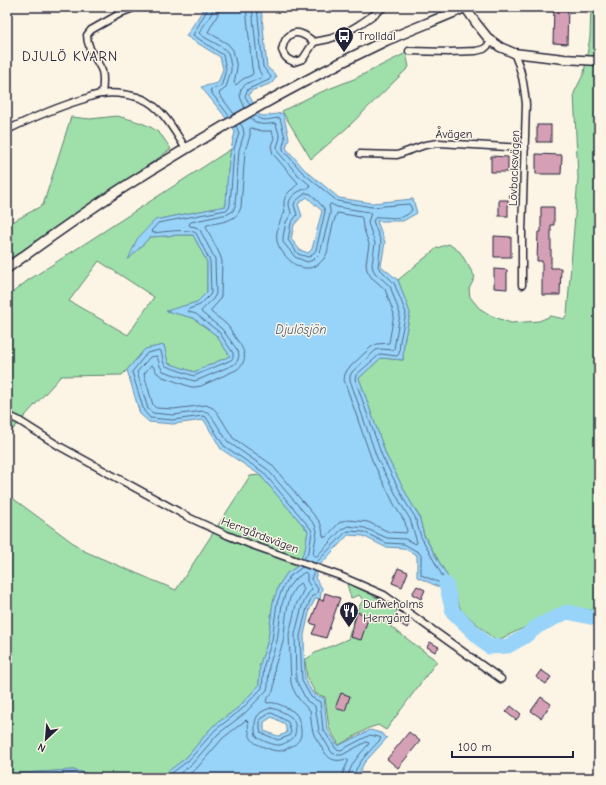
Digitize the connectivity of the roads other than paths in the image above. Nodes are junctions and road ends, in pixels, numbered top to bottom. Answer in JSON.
{"nodes":[{"id":1,"x":136,"y":7,"type":"edge"},
{"id":2,"x":384,"y":7,"type":"edge"},
{"id":3,"x":465,"y":7,"type":"edge"},
{"id":4,"x":493,"y":41,"type":"junction"},
{"id":5,"x":314,"y":42,"type":"junction"},
{"id":6,"x":409,"y":51,"type":"dead end"},
{"id":7,"x":514,"y":53,"type":"junction"},
{"id":8,"x":599,"y":61,"type":"edge"},
{"id":9,"x":102,"y":94,"type":"junction"},
{"id":10,"x":7,"y":130,"type":"edge"},
{"id":11,"x":525,"y":148,"type":"junction"},
{"id":12,"x":186,"y":149,"type":"junction"},
{"id":13,"x":360,"y":154,"type":"dead end"},
{"id":14,"x":7,"y":268,"type":"edge"},
{"id":15,"x":522,"y":285,"type":"dead end"},
{"id":16,"x":7,"y":415,"type":"edge"},
{"id":17,"x":501,"y":679,"type":"dead end"}],
"edges":[{"from":1,"to":9,"type":"street"},
{"from":2,"to":5,"type":"street"},
{"from":3,"to":4,"type":"street"},
{"from":3,"to":12,"type":"main road"},
{"from":4,"to":6,"type":"street"},
{"from":4,"to":7,"type":"street"},
{"from":5,"to":5,"type":"street"},
{"from":7,"to":8,"type":"street"},
{"from":7,"to":11,"type":"street","name":"Lövbacksvägen"},
{"from":9,"to":10,"type":"street"},
{"from":9,"to":12,"type":"street"},
{"from":11,"to":13,"type":"street","name":"Åvägen"},
{"from":11,"to":15,"type":"street","name":"Lövbacksvägen"},
{"from":12,"to":14,"type":"main road"},
{"from":16,"to":17,"type":"street","name":"Herrgårdsvägen"}]}
